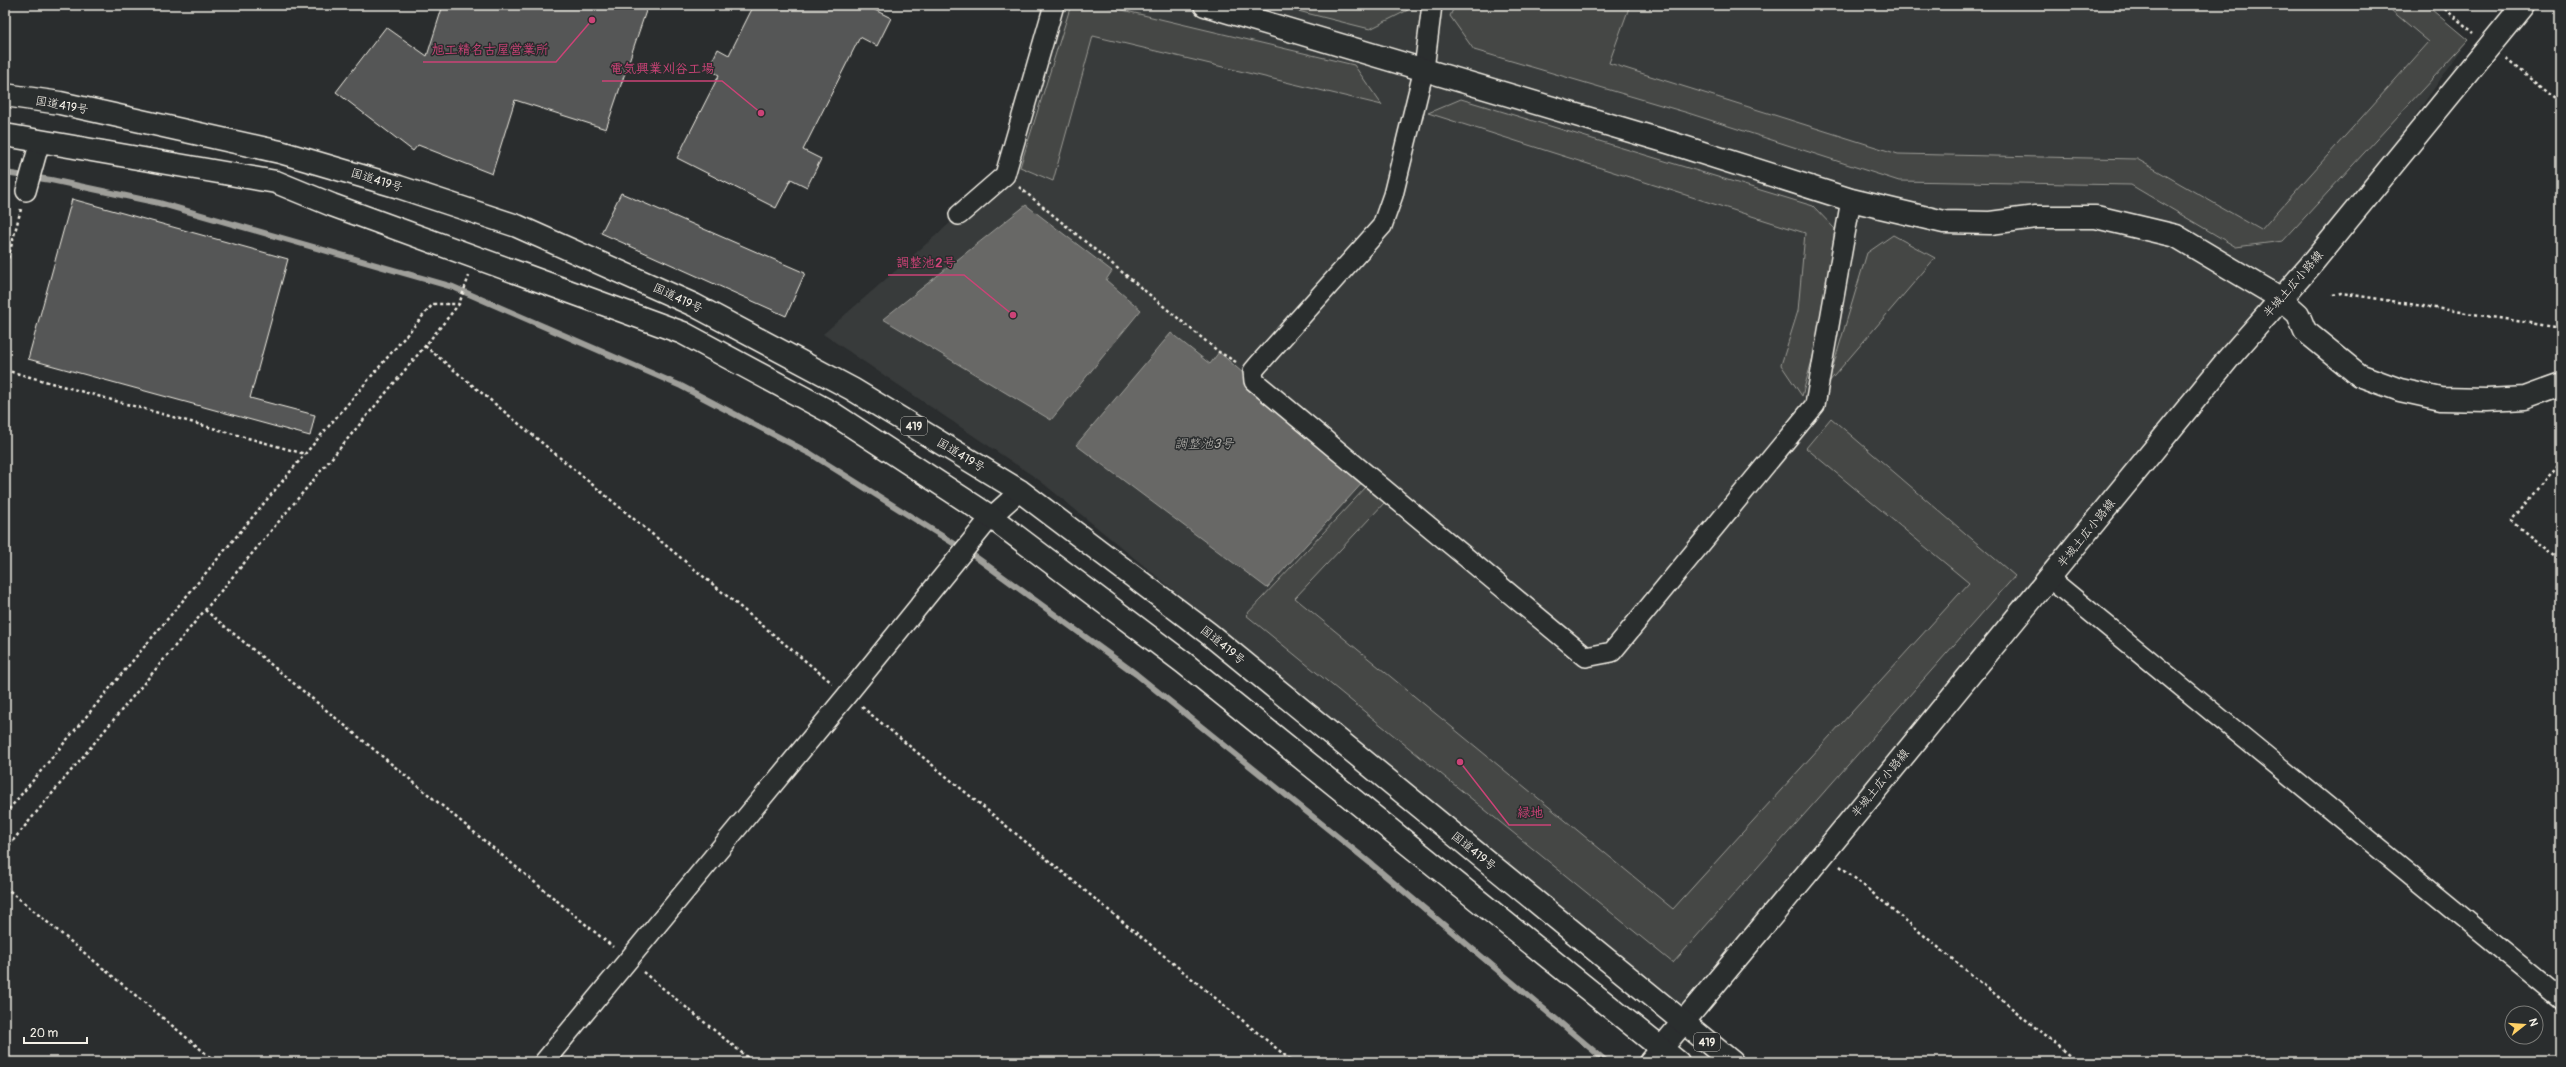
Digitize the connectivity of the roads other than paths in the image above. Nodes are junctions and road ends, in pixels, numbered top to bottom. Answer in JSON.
{"nodes":[{"id":1,"x":1054,"y":5,"type":"edge"},
{"id":2,"x":1205,"y":5,"type":"edge"},
{"id":3,"x":1432,"y":5,"type":"edge"},
{"id":4,"x":2523,"y":5,"type":"edge"},
{"id":5,"x":1424,"y":69,"type":"junction"},
{"id":6,"x":5,"y":95,"type":"edge"},
{"id":7,"x":5,"y":135,"type":"edge"},
{"id":8,"x":40,"y":141,"type":"junction"},
{"id":9,"x":26,"y":191,"type":"road end"},
{"id":10,"x":1851,"y":200,"type":"junction"},
{"id":11,"x":959,"y":215,"type":"dead end"},
{"id":12,"x":2280,"y":298,"type":"junction"},
{"id":13,"x":2561,"y":385,"type":"edge"},
{"id":14,"x":1020,"y":491,"type":"junction"},
{"id":15,"x":991,"y":517,"type":"junction"},
{"id":16,"x":2049,"y":578,"type":"junction"},
{"id":17,"x":2561,"y":998,"type":"edge"},
{"id":18,"x":1683,"y":1022,"type":"junction"},
{"id":19,"x":1656,"y":1055,"type":"edge"},
{"id":20,"x":544,"y":1062,"type":"edge"},
{"id":21,"x":1678,"y":1062,"type":"edge"},
{"id":22,"x":1732,"y":1062,"type":"edge"}],
"edges":[{"from":1,"to":11,"type":"street"},
{"from":2,"to":5,"type":"main road"},
{"from":3,"to":5,"type":"street"},
{"from":4,"to":12,"type":"main road","name":"半城土広小路線"},
{"from":5,"to":10,"type":"main road"},
{"from":5,"to":10,"type":"street"},
{"from":6,"to":14,"type":"main road","name":"国道419号","number":"419"},
{"from":7,"to":8,"type":"main road"},
{"from":8,"to":9,"type":"street"},
{"from":8,"to":15,"type":"main road"},
{"from":10,"to":12,"type":"main road"},
{"from":12,"to":13,"type":"main road"},
{"from":12,"to":16,"type":"main road","name":"半城土広小路線"},
{"from":14,"to":15,"type":"street"},
{"from":14,"to":18,"type":"main road","name":"国道419号","number":"419"},
{"from":15,"to":19,"type":"main road"},
{"from":15,"to":20,"type":"street"},
{"from":16,"to":17,"type":"street"},
{"from":16,"to":18,"type":"main road","name":"半城土広小路線"},
{"from":18,"to":19,"type":"main road","name":"半城土広小路線"},
{"from":18,"to":22,"type":"main road","name":"国道419号","number":"419"},
{"from":19,"to":21,"type":"main road"}]}
